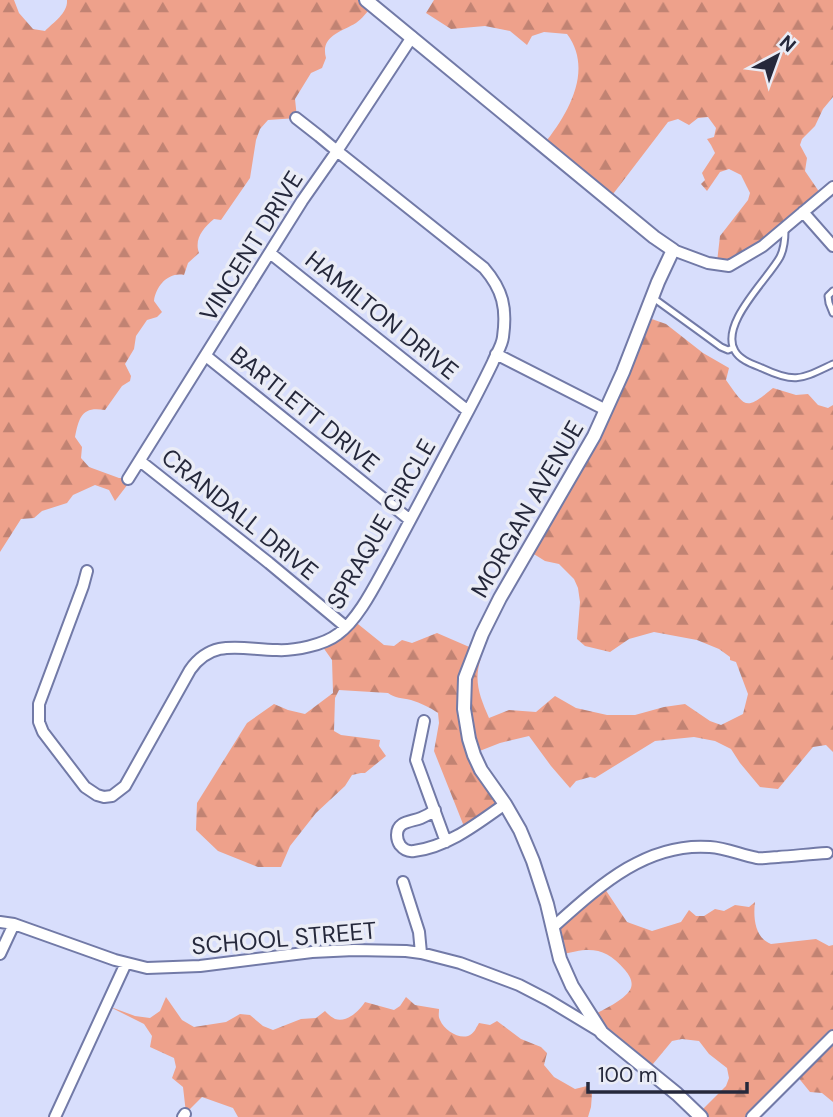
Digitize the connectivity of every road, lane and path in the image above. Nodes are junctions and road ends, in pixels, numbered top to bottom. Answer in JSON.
{"nodes":[{"id":1,"x":366,"y":0,"type":"edge"},
{"id":2,"x":412,"y":37,"type":"junction"},
{"id":3,"x":296,"y":118,"type":"dead end"},
{"id":4,"x":337,"y":151,"type":"junction"},
{"id":5,"x":833,"y":187,"type":"edge"},
{"id":6,"x":803,"y":212,"type":"junction"},
{"id":7,"x":785,"y":227,"type":"junction"},
{"id":8,"x":833,"y":246,"type":"edge"},
{"id":9,"x":673,"y":250,"type":"junction"},
{"id":10,"x":270,"y":253,"type":"junction"},
{"id":11,"x":833,"y":290,"type":"edge"},
{"id":12,"x":652,"y":297,"type":"junction"},
{"id":13,"x":833,"y":313,"type":"edge"},
{"id":14,"x":733,"y":348,"type":"junction"},
{"id":15,"x":496,"y":354,"type":"junction"},
{"id":16,"x":206,"y":356,"type":"junction"},
{"id":17,"x":833,"y":364,"type":"edge"},
{"id":18,"x":606,"y":410,"type":"junction"},
{"id":19,"x":468,"y":411,"type":"junction"},
{"id":20,"x":140,"y":461,"type":"junction"},
{"id":21,"x":128,"y":479,"type":"dead end"},
{"id":22,"x":410,"y":520,"type":"junction"},
{"id":23,"x":87,"y":571,"type":"dead end"},
{"id":24,"x":346,"y":627,"type":"junction"},
{"id":25,"x":424,"y":721,"type":"dead end"},
{"id":26,"x":505,"y":804,"type":"junction"},
{"id":27,"x":435,"y":810,"type":"junction"},
{"id":28,"x":446,"y":842,"type":"junction"},
{"id":29,"x":827,"y":853,"type":"dead end"},
{"id":30,"x":403,"y":882,"type":"dead end"},
{"id":31,"x":0,"y":922,"type":"edge"},
{"id":32,"x":14,"y":924,"type":"junction"},
{"id":33,"x":552,"y":928,"type":"junction"},
{"id":34,"x":421,"y":953,"type":"junction"},
{"id":35,"x":0,"y":954,"type":"edge"},
{"id":36,"x":126,"y":963,"type":"junction"},
{"id":37,"x":602,"y":1033,"type":"junction"},
{"id":38,"x":833,"y":1036,"type":"edge"},
{"id":39,"x":55,"y":1117,"type":"edge"},
{"id":40,"x":701,"y":1117,"type":"edge"},
{"id":41,"x":752,"y":1117,"type":"edge"}],
"edges":[{"from":1,"to":2,"type":"street"},
{"from":2,"to":4,"type":"street","name":"VINCENT DRIVE"},
{"from":2,"to":9,"type":"street"},
{"from":3,"to":4,"type":"street","name":"SPRAQUE CIRCLE"},
{"from":4,"to":10,"type":"street","name":"VINCENT DRIVE"},
{"from":4,"to":15,"type":"street","name":"SPRAQUE CIRCLE"},
{"from":5,"to":6,"type":"street"},
{"from":6,"to":7,"type":"street"},
{"from":6,"to":8,"type":"street"},
{"from":7,"to":9,"type":"street"},
{"from":7,"to":14,"type":"lane"},
{"from":9,"to":12,"type":"street","name":"MORGAN AVENUE"},
{"from":10,"to":16,"type":"street","name":"VINCENT DRIVE"},
{"from":10,"to":19,"type":"street","name":"HAMILTON DRIVE"},
{"from":11,"to":13,"type":"lane"},
{"from":12,"to":14,"type":"lane"},
{"from":12,"to":18,"type":"street","name":"MORGAN AVENUE"},
{"from":14,"to":17,"type":"lane"},
{"from":15,"to":18,"type":"street"},
{"from":15,"to":19,"type":"street","name":"SPRAQUE CIRCLE"},
{"from":16,"to":20,"type":"street","name":"VINCENT DRIVE"},
{"from":16,"to":22,"type":"street","name":"BARTLETT DRIVE"},
{"from":18,"to":26,"type":"street","name":"MORGAN AVENUE"},
{"from":19,"to":22,"type":"street","name":"SPRAQUE CIRCLE"},
{"from":20,"to":21,"type":"street","name":"VINCENT DRIVE"},
{"from":20,"to":24,"type":"street","name":"CRANDALL DRIVE"},
{"from":22,"to":24,"type":"street","name":"SPRAQUE CIRCLE"},
{"from":23,"to":24,"type":"street","name":"SPRAQUE CIRCLE"},
{"from":25,"to":27,"type":"street"},
{"from":26,"to":28,"type":"street"},
{"from":26,"to":33,"type":"street","name":"MORGAN AVENUE"},
{"from":27,"to":28,"type":"street"},
{"from":27,"to":28,"type":"street"},
{"from":29,"to":33,"type":"street"},
{"from":30,"to":34,"type":"street"},
{"from":31,"to":32,"type":"street","name":"SCHOOL STREET"},
{"from":32,"to":35,"type":"street"},
{"from":32,"to":36,"type":"street","name":"SCHOOL STREET"},
{"from":33,"to":37,"type":"street","name":"MORGAN AVENUE"},
{"from":34,"to":36,"type":"street","name":"SCHOOL STREET"},
{"from":34,"to":37,"type":"street","name":"SCHOOL STREET"},
{"from":36,"to":39,"type":"street"},
{"from":37,"to":40,"type":"street","name":"MORGAN AVENUE"},
{"from":38,"to":41,"type":"street"}]}
